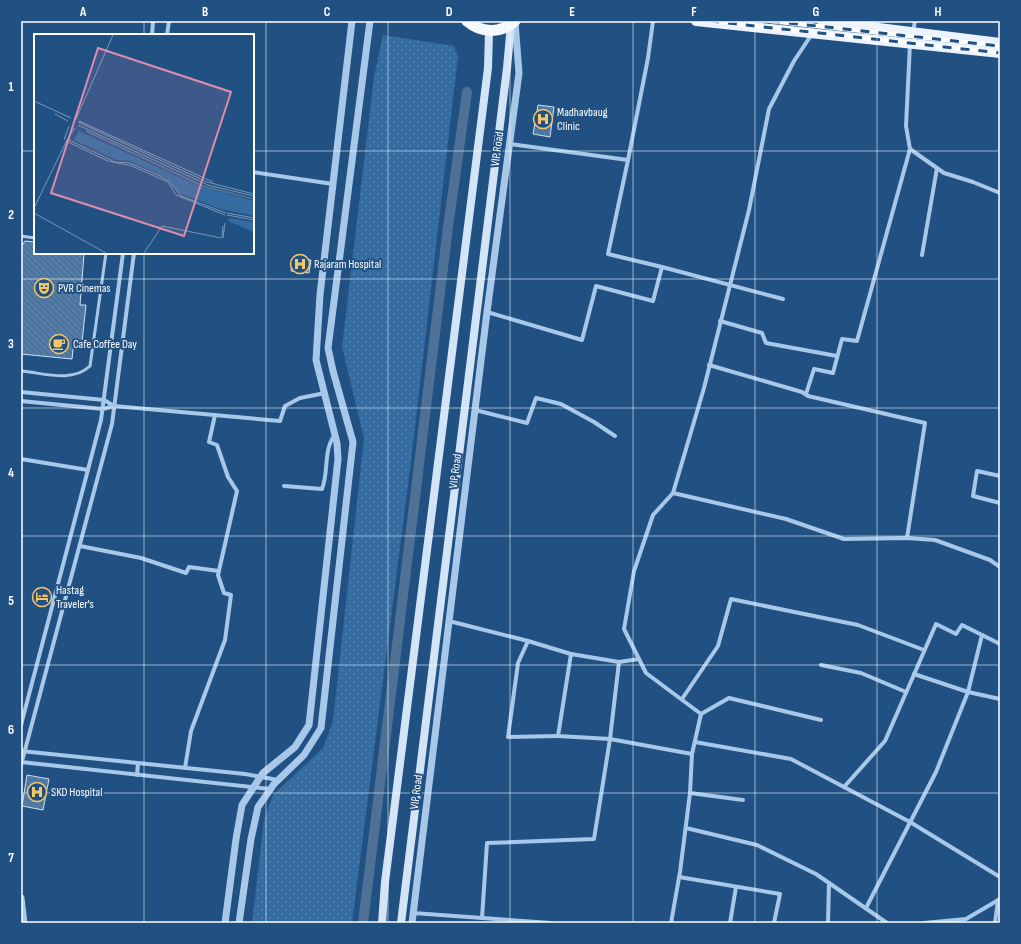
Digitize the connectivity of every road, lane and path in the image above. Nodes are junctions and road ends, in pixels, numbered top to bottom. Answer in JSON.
{"nodes":[{"id":1,"x":153,"y":21,"type":"edge"},
{"id":2,"x":170,"y":21,"type":"edge"},
{"id":3,"x":352,"y":21,"type":"edge"},
{"id":4,"x":370,"y":21,"type":"edge"},
{"id":5,"x":467,"y":21,"type":"edge"},
{"id":6,"x":653,"y":21,"type":"edge"},
{"id":7,"x":696,"y":21,"type":"edge"},
{"id":8,"x":822,"y":21,"type":"edge"},
{"id":9,"x":915,"y":21,"type":"edge"},
{"id":10,"x":514,"y":22,"type":"edge"},
{"id":11,"x":489,"y":31,"type":"junction"},
{"id":12,"x":813,"y":32,"type":"junction"},
{"id":13,"x":913,"y":32,"type":"junction"},
{"id":14,"x":152,"y":34,"type":"edge"},
{"id":15,"x":167,"y":34,"type":"edge"},
{"id":16,"x":910,"y":43,"type":"junction"},
{"id":17,"x":1000,"y":43,"type":"edge"},
{"id":18,"x":1000,"y":53,"type":"edge"},
{"id":19,"x":510,"y":144,"type":"junction"},
{"id":20,"x":910,"y":149,"type":"junction"},
{"id":21,"x":628,"y":160,"type":"junction"},
{"id":22,"x":937,"y":168,"type":"junction"},
{"id":23,"x":254,"y":172,"type":"edge"},
{"id":24,"x":333,"y":184,"type":"junction"},
{"id":25,"x":1000,"y":193,"type":"edge"},
{"id":26,"x":21,"y":236,"type":"edge"},
{"id":27,"x":34,"y":238,"type":"edge"},
{"id":28,"x":106,"y":254,"type":"edge"},
{"id":29,"x":123,"y":254,"type":"edge"},
{"id":30,"x":134,"y":254,"type":"edge"},
{"id":31,"x":922,"y":255,"type":"dead end"},
{"id":32,"x":662,"y":267,"type":"junction"},
{"id":33,"x":729,"y":286,"type":"junction"},
{"id":34,"x":783,"y":299,"type":"dead end"},
{"id":35,"x":487,"y":312,"type":"junction"},
{"id":36,"x":720,"y":321,"type":"junction"},
{"id":37,"x":837,"y":356,"type":"junction"},
{"id":38,"x":710,"y":365,"type":"junction"},
{"id":39,"x":21,"y":371,"type":"edge"},
{"id":40,"x":21,"y":392,"type":"edge"},
{"id":41,"x":325,"y":393,"type":"junction"},
{"id":42,"x":806,"y":394,"type":"junction"},
{"id":43,"x":104,"y":400,"type":"junction"},
{"id":44,"x":21,"y":401,"type":"edge"},
{"id":45,"x":114,"y":406,"type":"junction"},
{"id":46,"x":103,"y":409,"type":"junction"},
{"id":47,"x":475,"y":410,"type":"junction"},
{"id":48,"x":215,"y":416,"type":"junction"},
{"id":49,"x":345,"y":417,"type":"junction"},
{"id":50,"x":332,"y":420,"type":"junction"},
{"id":51,"x":335,"y":434,"type":"junction"},
{"id":52,"x":615,"y":436,"type":"dead end"},
{"id":53,"x":21,"y":459,"type":"edge"},
{"id":54,"x":458,"y":459,"type":"junction"},
{"id":55,"x":469,"y":460,"type":"junction"},
{"id":56,"x":88,"y":470,"type":"junction"},
{"id":57,"x":1000,"y":476,"type":"edge"},
{"id":58,"x":284,"y":486,"type":"dead end"},
{"id":59,"x":673,"y":493,"type":"junction"},
{"id":60,"x":1000,"y":503,"type":"edge"},
{"id":61,"x":907,"y":538,"type":"junction"},
{"id":62,"x":80,"y":546,"type":"junction"},
{"id":63,"x":1000,"y":567,"type":"edge"},
{"id":64,"x":219,"y":571,"type":"junction"},
{"id":65,"x":449,"y":621,"type":"junction"},
{"id":66,"x":982,"y":635,"type":"junction"},
{"id":67,"x":528,"y":641,"type":"junction"},
{"id":68,"x":1000,"y":644,"type":"edge"},
{"id":69,"x":924,"y":650,"type":"junction"},
{"id":70,"x":571,"y":654,"type":"junction"},
{"id":71,"x":639,"y":660,"type":"junction"},
{"id":72,"x":619,"y":662,"type":"junction"},
{"id":73,"x":821,"y":665,"type":"dead end"},
{"id":74,"x":914,"y":674,"type":"junction"},
{"id":75,"x":906,"y":692,"type":"junction"},
{"id":76,"x":968,"y":692,"type":"junction"},
{"id":77,"x":1000,"y":699,"type":"edge"},
{"id":78,"x":682,"y":700,"type":"junction"},
{"id":79,"x":701,"y":714,"type":"junction"},
{"id":80,"x":821,"y":720,"type":"dead end"},
{"id":81,"x":21,"y":725,"type":"edge"},
{"id":82,"x":558,"y":736,"type":"junction"},
{"id":83,"x":610,"y":739,"type":"junction"},
{"id":84,"x":695,"y":742,"type":"junction"},
{"id":85,"x":23,"y":751,"type":"edge"},
{"id":86,"x":692,"y":754,"type":"junction"},
{"id":87,"x":21,"y":763,"type":"edge"},
{"id":88,"x":138,"y":763,"type":"junction"},
{"id":89,"x":185,"y":768,"type":"junction"},
{"id":90,"x":137,"y":775,"type":"junction"},
{"id":91,"x":261,"y":776,"type":"junction"},
{"id":92,"x":278,"y":780,"type":"junction"},
{"id":93,"x":844,"y":787,"type":"junction"},
{"id":94,"x":254,"y":788,"type":"junction"},
{"id":95,"x":270,"y":789,"type":"junction"},
{"id":96,"x":690,"y":793,"type":"junction"},
{"id":97,"x":743,"y":800,"type":"dead end"},
{"id":98,"x":910,"y":822,"type":"junction"},
{"id":99,"x":686,"y":828,"type":"junction"},
{"id":100,"x":679,"y":877,"type":"junction"},
{"id":101,"x":1000,"y":877,"type":"edge"},
{"id":102,"x":829,"y":883,"type":"junction"},
{"id":103,"x":736,"y":887,"type":"junction"},
{"id":104,"x":21,"y":898,"type":"edge"},
{"id":105,"x":999,"y":899,"type":"edge"},
{"id":106,"x":866,"y":908,"type":"junction"},
{"id":107,"x":998,"y":911,"type":"edge"},
{"id":108,"x":413,"y":913,"type":"junction"},
{"id":109,"x":482,"y":918,"type":"junction"},
{"id":110,"x":24,"y":923,"type":"edge"},
{"id":111,"x":225,"y":923,"type":"edge"},
{"id":112,"x":239,"y":923,"type":"edge"},
{"id":113,"x":382,"y":923,"type":"edge"},
{"id":114,"x":401,"y":923,"type":"edge"},
{"id":115,"x":412,"y":923,"type":"edge"},
{"id":116,"x":551,"y":923,"type":"edge"},
{"id":117,"x":671,"y":923,"type":"edge"},
{"id":118,"x":730,"y":923,"type":"edge"},
{"id":119,"x":774,"y":923,"type":"edge"},
{"id":120,"x":828,"y":923,"type":"edge"},
{"id":121,"x":887,"y":923,"type":"edge"},
{"id":122,"x":924,"y":923,"type":"edge"},
{"id":123,"x":995,"y":923,"type":"edge"}],
"edges":[{"from":1,"to":14,"type":"street"},
{"from":2,"to":15,"type":"street"},
{"from":3,"to":24,"type":"street"},
{"from":4,"to":49,"type":"street"},
{"from":5,"to":11,"type":"highway"},
{"from":6,"to":21,"type":"street"},
{"from":7,"to":12,"type":"main road"},
{"from":8,"to":13,"type":"main road"},
{"from":9,"to":13,"type":"street"},
{"from":10,"to":11,"type":"highway"},
{"from":10,"to":19,"type":"street","name":"VIP Road"},
{"from":10,"to":54,"type":"main road","name":"VIP Road"},
{"from":11,"to":113,"type":"main road","name":"VIP Road"},
{"from":12,"to":16,"type":"main road"},
{"from":12,"to":33,"type":"street"},
{"from":13,"to":17,"type":"main road"},
{"from":16,"to":18,"type":"main road"},
{"from":16,"to":20,"type":"street"},
{"from":19,"to":21,"type":"street"},
{"from":19,"to":35,"type":"street","name":"VIP Road"},
{"from":20,"to":22,"type":"street"},
{"from":20,"to":37,"type":"street"},
{"from":21,"to":32,"type":"street"},
{"from":22,"to":25,"type":"street"},
{"from":22,"to":31,"type":"street"},
{"from":23,"to":24,"type":"street"},
{"from":24,"to":41,"type":"street"},
{"from":26,"to":27,"type":"lane"},
{"from":28,"to":39,"type":"lane"},
{"from":29,"to":43,"type":"street"},
{"from":30,"to":45,"type":"street"},
{"from":32,"to":33,"type":"street"},
{"from":32,"to":35,"type":"street"},
{"from":33,"to":34,"type":"street"},
{"from":33,"to":36,"type":"street"},
{"from":35,"to":47,"type":"street","name":"VIP Road"},
{"from":36,"to":37,"type":"street"},
{"from":36,"to":38,"type":"street"},
{"from":37,"to":42,"type":"street"},
{"from":38,"to":42,"type":"street"},
{"from":38,"to":59,"type":"street"},
{"from":40,"to":43,"type":"street"},
{"from":41,"to":48,"type":"street"},
{"from":41,"to":50,"type":"street"},
{"from":42,"to":61,"type":"street"},
{"from":43,"to":45,"type":"street"},
{"from":43,"to":46,"type":"street"},
{"from":44,"to":46,"type":"street"},
{"from":45,"to":46,"type":"street"},
{"from":45,"to":48,"type":"street"},
{"from":45,"to":62,"type":"street"},
{"from":46,"to":56,"type":"street"},
{"from":47,"to":52,"type":"street"},
{"from":47,"to":55,"type":"street","name":"VIP Road"},
{"from":48,"to":64,"type":"street"},
{"from":49,"to":50,"type":"street"},
{"from":49,"to":92,"type":"street"},
{"from":50,"to":51,"type":"street"},
{"from":51,"to":58,"type":"street"},
{"from":51,"to":91,"type":"street"},
{"from":53,"to":56,"type":"street"},
{"from":54,"to":55,"type":"street"},
{"from":54,"to":114,"type":"main road","name":"VIP Road"},
{"from":55,"to":65,"type":"street","name":"VIP Road"},
{"from":56,"to":81,"type":"street"},
{"from":57,"to":60,"type":"street"},
{"from":59,"to":61,"type":"street"},
{"from":59,"to":71,"type":"street"},
{"from":61,"to":63,"type":"street"},
{"from":62,"to":64,"type":"street"},
{"from":62,"to":85,"type":"street"},
{"from":64,"to":89,"type":"street"},
{"from":65,"to":67,"type":"street"},
{"from":65,"to":108,"type":"street","name":"VIP Road"},
{"from":66,"to":68,"type":"street"},
{"from":66,"to":69,"type":"street"},
{"from":66,"to":76,"type":"street"},
{"from":67,"to":70,"type":"street"},
{"from":67,"to":82,"type":"street"},
{"from":69,"to":74,"type":"street"},
{"from":69,"to":78,"type":"street"},
{"from":70,"to":72,"type":"street"},
{"from":70,"to":82,"type":"street"},
{"from":71,"to":72,"type":"street"},
{"from":71,"to":78,"type":"street"},
{"from":72,"to":83,"type":"street"},
{"from":73,"to":75,"type":"street"},
{"from":74,"to":75,"type":"street"},
{"from":74,"to":76,"type":"street"},
{"from":75,"to":93,"type":"street"},
{"from":76,"to":77,"type":"street"},
{"from":76,"to":98,"type":"street"},
{"from":78,"to":79,"type":"street"},
{"from":79,"to":80,"type":"street"},
{"from":79,"to":84,"type":"street"},
{"from":82,"to":83,"type":"street"},
{"from":83,"to":86,"type":"street"},
{"from":83,"to":109,"type":"street"},
{"from":84,"to":86,"type":"street"},
{"from":84,"to":93,"type":"street"},
{"from":85,"to":87,"type":"street"},
{"from":85,"to":88,"type":"street"},
{"from":86,"to":96,"type":"street"},
{"from":87,"to":90,"type":"street"},
{"from":88,"to":89,"type":"street"},
{"from":88,"to":90,"type":"street"},
{"from":89,"to":91,"type":"street"},
{"from":90,"to":94,"type":"street"},
{"from":91,"to":92,"type":"street"},
{"from":91,"to":94,"type":"street"},
{"from":92,"to":95,"type":"street"},
{"from":93,"to":98,"type":"street"},
{"from":94,"to":95,"type":"street"},
{"from":94,"to":111,"type":"street"},
{"from":95,"to":112,"type":"street"},
{"from":96,"to":97,"type":"street"},
{"from":96,"to":99,"type":"street"},
{"from":98,"to":101,"type":"street"},
{"from":98,"to":106,"type":"street"},
{"from":99,"to":100,"type":"street"},
{"from":99,"to":102,"type":"street"},
{"from":100,"to":103,"type":"street"},
{"from":100,"to":117,"type":"street"},
{"from":102,"to":106,"type":"street"},
{"from":102,"to":120,"type":"street"},
{"from":103,"to":118,"type":"street"},
{"from":103,"to":119,"type":"street"},
{"from":104,"to":110,"type":"street"},
{"from":105,"to":107,"type":"street"},
{"from":105,"to":122,"type":"street"},
{"from":106,"to":121,"type":"street"},
{"from":107,"to":123,"type":"street"},
{"from":108,"to":109,"type":"street"},
{"from":108,"to":115,"type":"street","name":"VIP Road"},
{"from":109,"to":116,"type":"street"}]}
